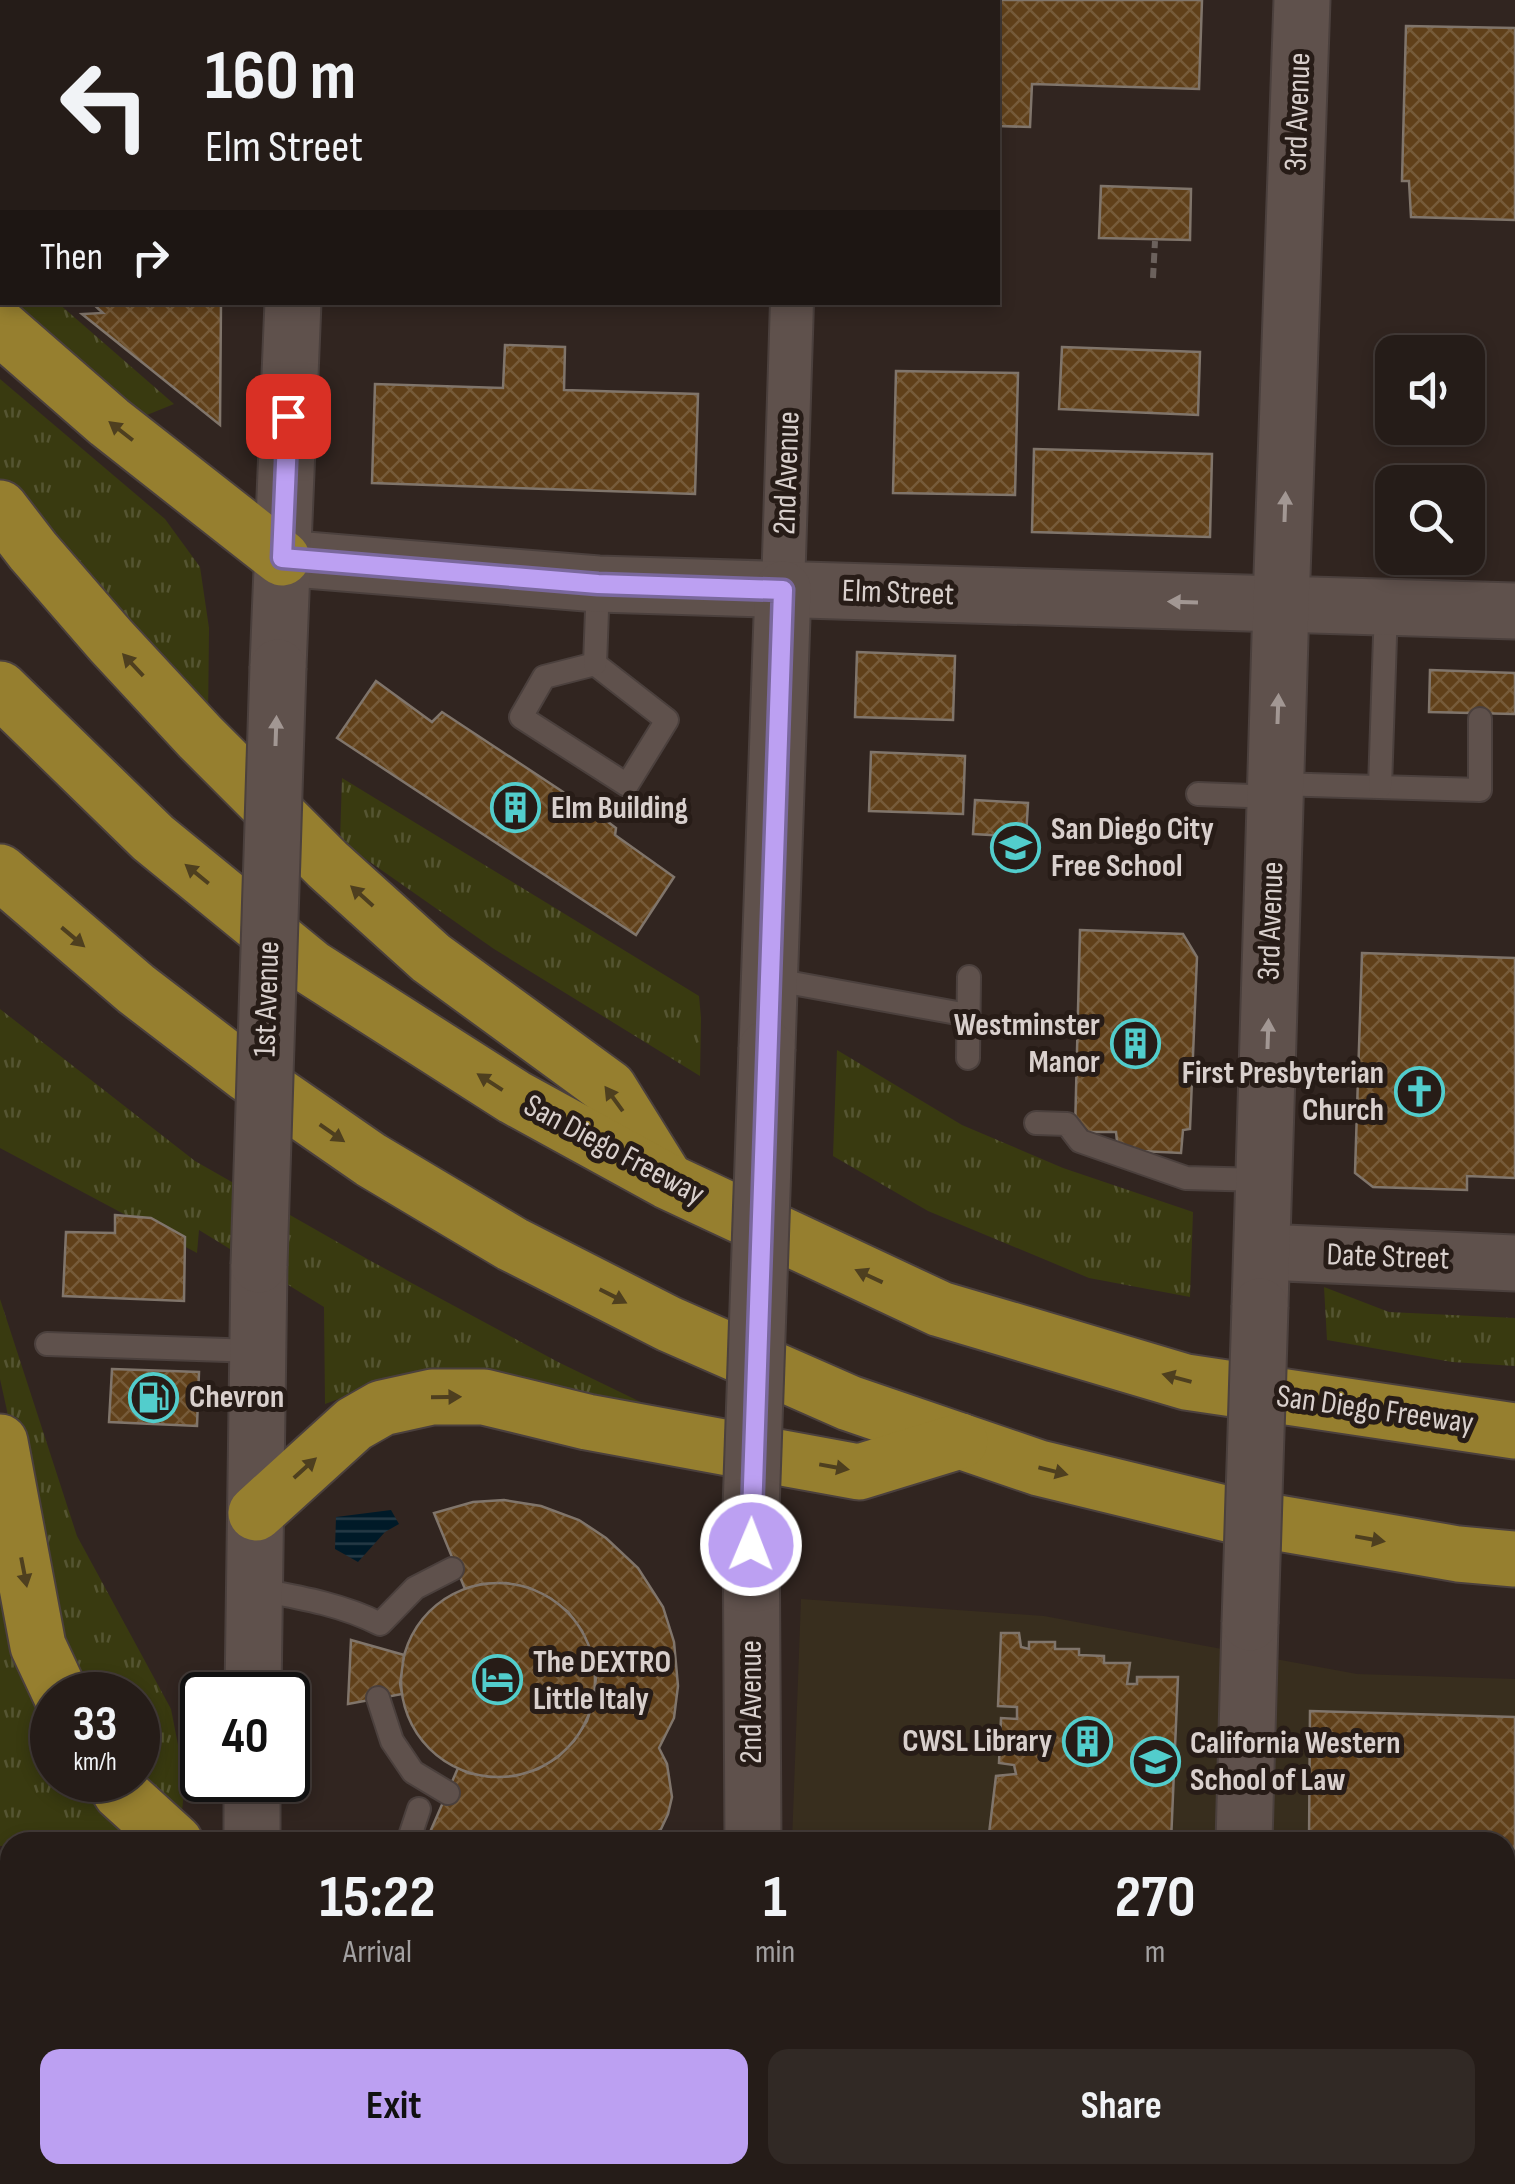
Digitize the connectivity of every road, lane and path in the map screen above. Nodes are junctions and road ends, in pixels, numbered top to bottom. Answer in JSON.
{"nodes":[{"id":1,"x":1302,"y":0,"type":"edge"},
{"id":2,"x":1154,"y":240,"type":"dead end"},
{"id":3,"x":1153,"y":278,"type":"dead end"},
{"id":4,"x":293,"y":305,"type":"edge"},
{"id":5,"x":792,"y":305,"type":"edge"},
{"id":6,"x":0,"y":327,"type":"edge"},
{"id":7,"x":0,"y":508,"type":"edge"},
{"id":8,"x":282,"y":558,"type":"junction"},
{"id":9,"x":598,"y":584,"type":"junction"},
{"id":10,"x":783,"y":590,"type":"junction"},
{"id":11,"x":1281,"y":604,"type":"junction"},
{"id":12,"x":1386,"y":607,"type":"junction"},
{"id":13,"x":1515,"y":611,"type":"edge"},
{"id":14,"x":595,"y":664,"type":"junction"},
{"id":15,"x":0,"y":689,"type":"edge"},
{"id":16,"x":1480,"y":719,"type":"dead end"},
{"id":17,"x":1380,"y":787,"type":"junction"},
{"id":18,"x":1276,"y":791,"type":"junction"},
{"id":19,"x":1198,"y":794,"type":"dead end"},
{"id":20,"x":0,"y":872,"type":"edge"},
{"id":21,"x":968,"y":976,"type":"dead end"},
{"id":22,"x":769,"y":979,"type":"junction"},
{"id":23,"x":968,"y":1015,"type":"junction"},
{"id":24,"x":968,"y":1058,"type":"dead end"},
{"id":25,"x":1036,"y":1123,"type":"dead end"},
{"id":26,"x":1264,"y":1180,"type":"junction"},
{"id":27,"x":667,"y":1181,"type":"junction"},
{"id":28,"x":1262,"y":1252,"type":"junction"},
{"id":29,"x":1515,"y":1263,"type":"edge"},
{"id":30,"x":47,"y":1344,"type":"dead end"},
{"id":31,"x":257,"y":1351,"type":"junction"},
{"id":32,"x":1515,"y":1430,"type":"edge"},
{"id":33,"x":960,"y":1441,"type":"junction"},
{"id":34,"x":0,"y":1442,"type":"edge"},
{"id":35,"x":256,"y":1513,"type":"junction"},
{"id":36,"x":1515,"y":1559,"type":"edge"},
{"id":37,"x":452,"y":1569,"type":"dead end"},
{"id":38,"x":254,"y":1589,"type":"junction"},
{"id":39,"x":50,"y":1672,"type":"edge"},
{"id":40,"x":253,"y":1672,"type":"edge"},
{"id":41,"x":378,"y":1698,"type":"dead end"},
{"id":42,"x":751,"y":1762,"type":"junction"},
{"id":43,"x":448,"y":1793,"type":"dead end"},
{"id":44,"x":132,"y":1802,"type":"edge"},
{"id":45,"x":252,"y":1802,"type":"edge"},
{"id":46,"x":419,"y":1808,"type":"dead end"},
{"id":47,"x":164,"y":1832,"type":"edge"},
{"id":48,"x":252,"y":1832,"type":"edge"},
{"id":49,"x":411,"y":1832,"type":"edge"},
{"id":50,"x":725,"y":1832,"type":"edge"},
{"id":51,"x":736,"y":1832,"type":"edge"},
{"id":52,"x":754,"y":1832,"type":"edge"},
{"id":53,"x":1244,"y":1832,"type":"edge"}],
"edges":[{"from":11,"to":1,"type":"street","name":"3rd Avenue","one_way":true},
{"from":2,"to":3,"type":"path"},
{"from":4,"to":8,"type":"street","name":"1st Avenue"},
{"from":5,"to":10,"type":"street","name":"2nd Avenue"},
{"from":8,"to":6,"type":"highway","one_way":true},
{"from":27,"to":7,"type":"highway","one_way":true},
{"from":8,"to":9,"type":"street","name":"Elm Street"},
{"from":31,"to":8,"type":"street","name":"1st Avenue","one_way":true,"bridge":true},
{"from":9,"to":10,"type":"street","name":"Elm Street"},
{"from":9,"to":14,"type":"lane"},
{"from":11,"to":10,"type":"street","name":"Elm Street","one_way":true},
{"from":10,"to":22,"type":"street","name":"2nd Avenue"},
{"from":11,"to":12,"type":"street","name":"Elm Street"},
{"from":18,"to":11,"type":"street","name":"3rd Avenue","one_way":true},
{"from":12,"to":13,"type":"street","name":"Elm Street"},
{"from":12,"to":17,"type":"lane"},
{"from":14,"to":14,"type":"lane"},
{"from":27,"to":15,"type":"highway","name":"San Diego Freeway","one_way":true},
{"from":16,"to":17,"type":"lane"},
{"from":17,"to":18,"type":"lane"},
{"from":18,"to":19,"type":"lane"},
{"from":26,"to":18,"type":"street","name":"3rd Avenue","one_way":true},
{"from":20,"to":33,"type":"highway","one_way":true},
{"from":21,"to":23,"type":"lane"},
{"from":22,"to":23,"type":"lane"},
{"from":22,"to":42,"type":"street","name":"2nd Avenue","bridge":true},
{"from":23,"to":24,"type":"lane"},
{"from":25,"to":26,"type":"lane"},
{"from":26,"to":28,"type":"street","name":"3rd Avenue"},
{"from":32,"to":27,"type":"highway","name":"San Diego Freeway","one_way":true},
{"from":28,"to":29,"type":"street","name":"Date Street"},
{"from":28,"to":53,"type":"street","name":"3rd Avenue","bridge":true},
{"from":30,"to":31,"type":"lane"},
{"from":31,"to":35,"type":"street","name":"1st Avenue"},
{"from":35,"to":33,"type":"highway","one_way":true},
{"from":33,"to":36,"type":"highway","one_way":true},
{"from":34,"to":39,"type":"highway","one_way":true},
{"from":35,"to":38,"type":"street","name":"1st Avenue"},
{"from":37,"to":38,"type":"lane"},
{"from":38,"to":40,"type":"street","name":"1st Avenue"},
{"from":41,"to":43,"type":"lane"},
{"from":42,"to":50,"type":"street"},
{"from":42,"to":51,"type":"street"},
{"from":42,"to":52,"type":"street","name":"2nd Avenue"},
{"from":44,"to":47,"type":"highway"},
{"from":45,"to":48,"type":"street"},
{"from":46,"to":49,"type":"lane"}]}
